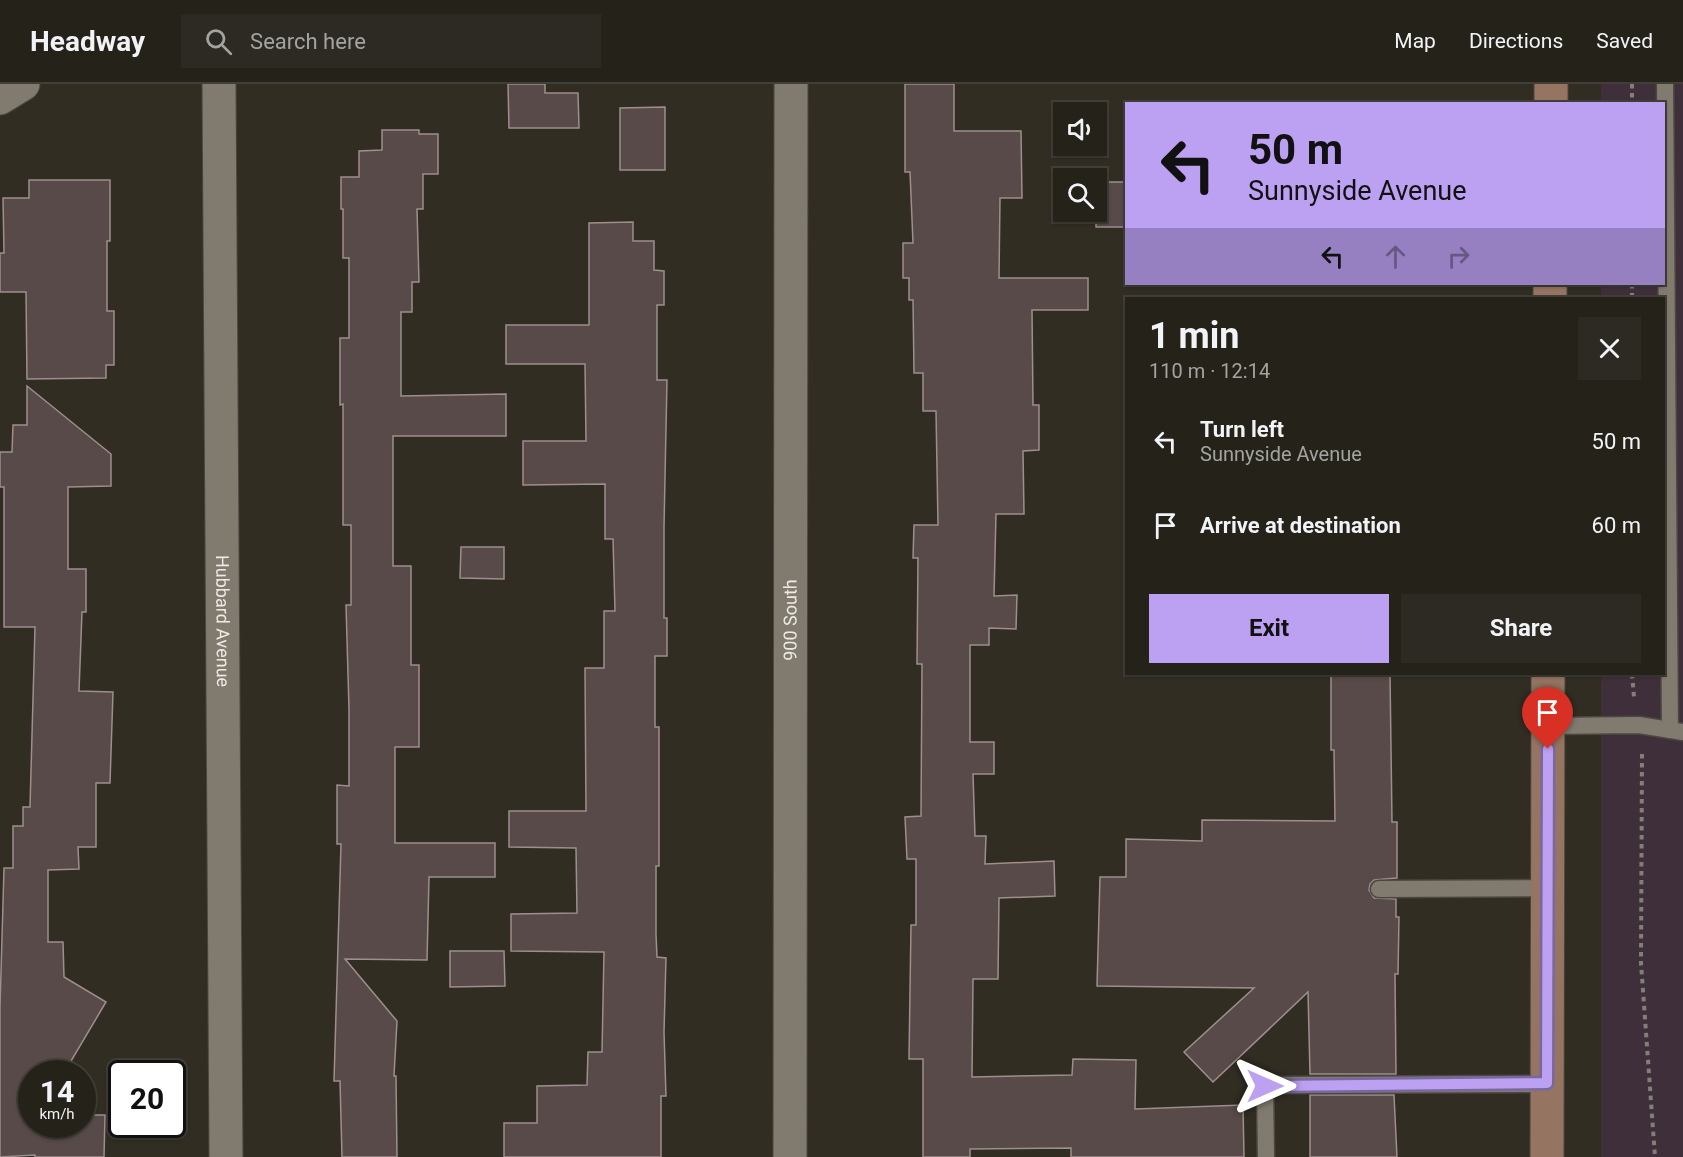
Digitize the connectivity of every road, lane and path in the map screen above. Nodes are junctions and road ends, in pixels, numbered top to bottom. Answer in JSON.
{"nodes":[{"id":1,"x":23,"y":84,"type":"edge"},
{"id":2,"x":219,"y":84,"type":"edge"},
{"id":3,"x":791,"y":84,"type":"edge"},
{"id":4,"x":1551,"y":84,"type":"edge"},
{"id":5,"x":1632,"y":84,"type":"edge"},
{"id":6,"x":1665,"y":84,"type":"edge"},
{"id":7,"x":0,"y":98,"type":"edge"},
{"id":8,"x":1551,"y":102,"type":"edge"},
{"id":9,"x":1632,"y":102,"type":"edge"},
{"id":10,"x":1548,"y":675,"type":"edge"},
{"id":11,"x":1632,"y":675,"type":"edge"},
{"id":12,"x":1632,"y":683,"type":"dead end"},
{"id":13,"x":1548,"y":726,"type":"junction"},
{"id":14,"x":1676,"y":731,"type":"edge"},
{"id":15,"x":1642,"y":754,"type":"dead end"},
{"id":16,"x":1548,"y":888,"type":"junction"},
{"id":17,"x":1379,"y":889,"type":"dead end"},
{"id":18,"x":1547,"y":1083,"type":"junction"},
{"id":19,"x":226,"y":1157,"type":"edge"},
{"id":20,"x":790,"y":1157,"type":"edge"},
{"id":21,"x":1266,"y":1157,"type":"edge"},
{"id":22,"x":1547,"y":1157,"type":"edge"},
{"id":23,"x":1655,"y":1157,"type":"edge"}],
"edges":[{"from":1,"to":7,"type":"street"},
{"from":2,"to":19,"type":"street","name":"Hubbard Avenue"},
{"from":3,"to":20,"type":"street","name":"900 South"},
{"from":4,"to":8,"type":"main road"},
{"from":5,"to":9,"type":"path"},
{"from":6,"to":14,"type":"lane"},
{"from":10,"to":13,"type":"main road"},
{"from":11,"to":12,"type":"path"},
{"from":13,"to":14,"type":"lane"},
{"from":13,"to":16,"type":"main road"},
{"from":15,"to":23,"type":"path"},
{"from":16,"to":17,"type":"lane"},
{"from":16,"to":18,"type":"main road"},
{"from":18,"to":21,"type":"lane"},
{"from":18,"to":22,"type":"main road"}]}
